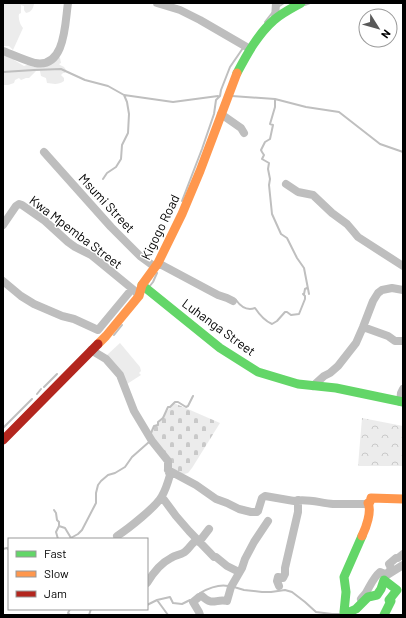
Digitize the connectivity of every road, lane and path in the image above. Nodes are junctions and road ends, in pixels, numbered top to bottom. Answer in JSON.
{"nodes":[{"id":1,"x":68,"y":3,"type":"edge"},
{"id":2,"x":157,"y":3,"type":"edge"},
{"id":3,"x":276,"y":3,"type":"edge"},
{"id":4,"x":301,"y":3,"type":"edge"},
{"id":5,"x":275,"y":19,"type":"junction"},
{"id":6,"x":250,"y":49,"type":"junction"},
{"id":7,"x":4,"y":52,"type":"edge"},
{"id":8,"x":222,"y":114,"type":"junction"},
{"id":9,"x":244,"y":133,"type":"dead end"},
{"id":10,"x":44,"y":152,"type":"dead end"},
{"id":11,"x":286,"y":184,"type":"dead end"},
{"id":12,"x":3,"y":225,"type":"edge"},
{"id":13,"x":156,"y":265,"type":"junction"},
{"id":14,"x":403,"y":266,"type":"edge"},
{"id":15,"x":3,"y":281,"type":"edge"},
{"id":16,"x":142,"y":285,"type":"junction"},
{"id":17,"x":403,"y":290,"type":"edge"},
{"id":18,"x":135,"y":293,"type":"junction"},
{"id":19,"x":233,"y":301,"type":"dead end"},
{"id":20,"x":363,"y":327,"type":"junction"},
{"id":21,"x":98,"y":330,"type":"junction"},
{"id":22,"x":106,"y":336,"type":"junction"},
{"id":23,"x":403,"y":342,"type":"edge"},
{"id":24,"x":91,"y":350,"type":"junction"},
{"id":25,"x":313,"y":386,"type":"junction"},
{"id":26,"x":403,"y":389,"type":"edge"},
{"id":27,"x":402,"y":402,"type":"edge"},
{"id":28,"x":3,"y":440,"type":"edge"},
{"id":29,"x":168,"y":470,"type":"junction"},
{"id":30,"x":162,"y":497,"type":"junction"},
{"id":31,"x":403,"y":499,"type":"edge"},
{"id":32,"x":298,"y":500,"type":"junction"},
{"id":33,"x":368,"y":503,"type":"junction"},
{"id":34,"x":268,"y":521,"type":"dead end"},
{"id":35,"x":209,"y":530,"type":"dead end"},
{"id":36,"x":117,"y":536,"type":"dead end"},
{"id":37,"x":198,"y":541,"type":"junction"},
{"id":38,"x":403,"y":554,"type":"edge"},
{"id":39,"x":403,"y":565,"type":"edge"},
{"id":40,"x":239,"y":572,"type":"junction"},
{"id":41,"x":380,"y":572,"type":"junction"},
{"id":42,"x":148,"y":581,"type":"edge"},
{"id":43,"x":279,"y":586,"type":"dead end"},
{"id":44,"x":361,"y":601,"type":"dead end"},
{"id":45,"x":200,"y":615,"type":"edge"},
{"id":46,"x":384,"y":615,"type":"edge"}],
"edges":[{"from":1,"to":7,"type":"street"},
{"from":2,"to":6,"type":"street"},
{"from":3,"to":5,"type":"street"},
{"from":4,"to":5,"type":"street","name":"Kigogo Road"},
{"from":5,"to":6,"type":"street","name":"Kigogo Road"},
{"from":6,"to":8,"type":"street","name":"Kigogo Road"},
{"from":8,"to":9,"type":"street"},
{"from":8,"to":13,"type":"street","name":"Kigogo Road"},
{"from":10,"to":13,"type":"street","name":"Msumi Street"},
{"from":11,"to":14,"type":"street"},
{"from":12,"to":18,"type":"street","name":"Kwa Mpemba Street"},
{"from":13,"to":16,"type":"street","name":"Kigogo Road"},
{"from":13,"to":19,"type":"street","name":"Msumi Street"},
{"from":15,"to":21,"type":"street"},
{"from":16,"to":18,"type":"street","name":"Kigogo Road"},
{"from":16,"to":25,"type":"street","name":"Luhanga Street"},
{"from":17,"to":20,"type":"street"},
{"from":18,"to":21,"type":"street"},
{"from":18,"to":22,"type":"street","name":"Kigogo Road"},
{"from":20,"to":23,"type":"street"},
{"from":20,"to":25,"type":"street"},
{"from":21,"to":22,"type":"street"},
{"from":22,"to":24,"type":"street","name":"Kigogo Road"},
{"from":24,"to":28,"type":"street","name":"Kigogo Road"},
{"from":24,"to":29,"type":"street"},
{"from":25,"to":27,"type":"street","name":"Luhanga Street"},
{"from":26,"to":27,"type":"street"},
{"from":29,"to":30,"type":"street"},
{"from":29,"to":32,"type":"street"},
{"from":30,"to":36,"type":"street"},
{"from":30,"to":37,"type":"street"},
{"from":31,"to":33,"type":"street"},
{"from":32,"to":33,"type":"street"},
{"from":32,"to":43,"type":"street"},
{"from":33,"to":46,"type":"street"},
{"from":34,"to":40,"type":"street"},
{"from":35,"to":37,"type":"street"},
{"from":37,"to":40,"type":"street"},
{"from":37,"to":42,"type":"street"},
{"from":38,"to":41,"type":"street"},
{"from":39,"to":41,"type":"street"},
{"from":40,"to":45,"type":"street"},
{"from":41,"to":44,"type":"street"}]}
